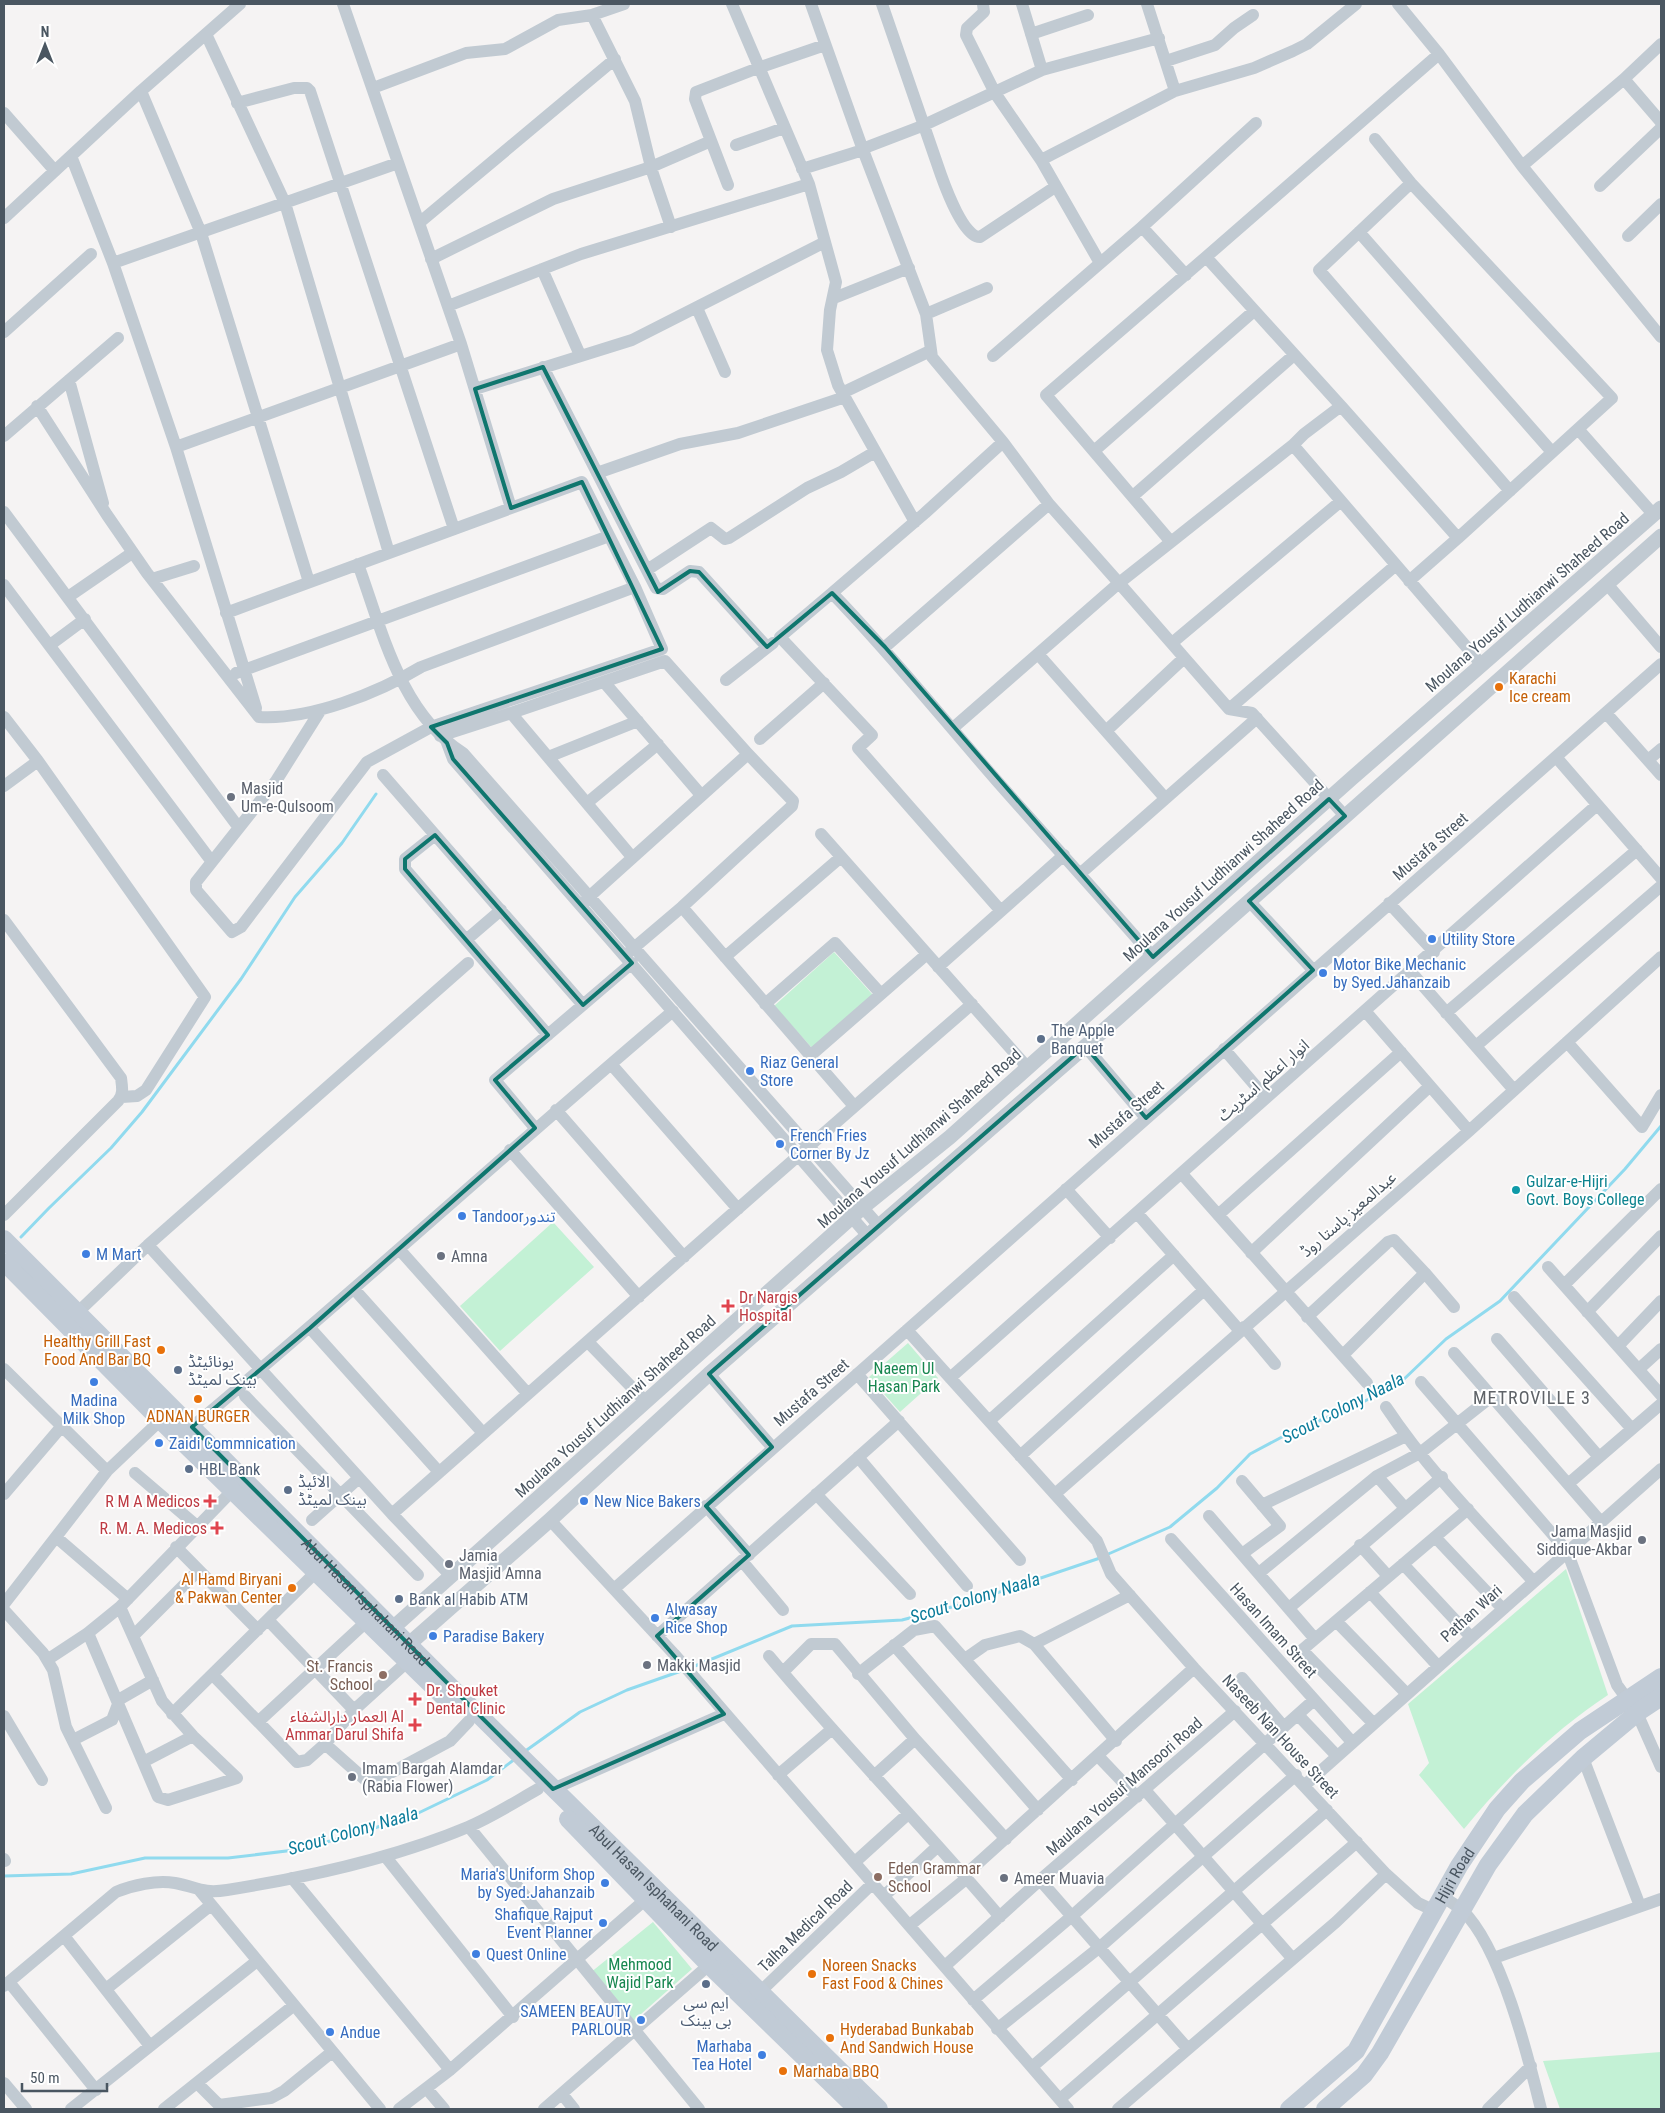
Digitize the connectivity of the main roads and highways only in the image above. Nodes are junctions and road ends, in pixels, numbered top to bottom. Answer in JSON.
{"nodes":[{"id":1,"x":4,"y":1239,"type":"edge"},
{"id":2,"x":4,"y":1262,"type":"edge"},
{"id":3,"x":166,"y":1414,"type":"junction"},
{"id":4,"x":387,"y":1633,"type":"junction"},
{"id":5,"x":1661,"y":1677,"type":"edge"},
{"id":6,"x":1661,"y":1697,"type":"edge"},
{"id":7,"x":1633,"y":1706,"type":"junction"},
{"id":8,"x":546,"y":1787,"type":"junction"},
{"id":9,"x":857,"y":2109,"type":"edge"},
{"id":10,"x":879,"y":2109,"type":"edge"},
{"id":11,"x":1289,"y":2109,"type":"edge"},
{"id":12,"x":1325,"y":2109,"type":"edge"}],
"edges":[{"from":1,"to":3,"type":"main road","name":"Abul Hasan Isphahani Road"},
{"from":2,"to":3,"type":"main road","name":"Abul Hasan Isphahani Road"},
{"from":3,"to":4,"type":"main road","name":"Abul Hasan Isphahani Road"},
{"from":3,"to":4,"type":"main road","name":"Abul Hasan Isphahani Road"},
{"from":4,"to":8,"type":"main road","name":"Abul Hasan Isphahani Road"},
{"from":5,"to":7,"type":"main road","name":"Hijri Road"},
{"from":6,"to":7,"type":"main road","name":"Hijri Road"},
{"from":7,"to":11,"type":"main road","name":"Hijri Road"},
{"from":7,"to":12,"type":"main road","name":"Hijri Road"},
{"from":8,"to":9,"type":"main road","name":"Abul Hasan Isphahani Road"},
{"from":8,"to":10,"type":"main road","name":"Abul Hasan Isphahani Road"}]}
